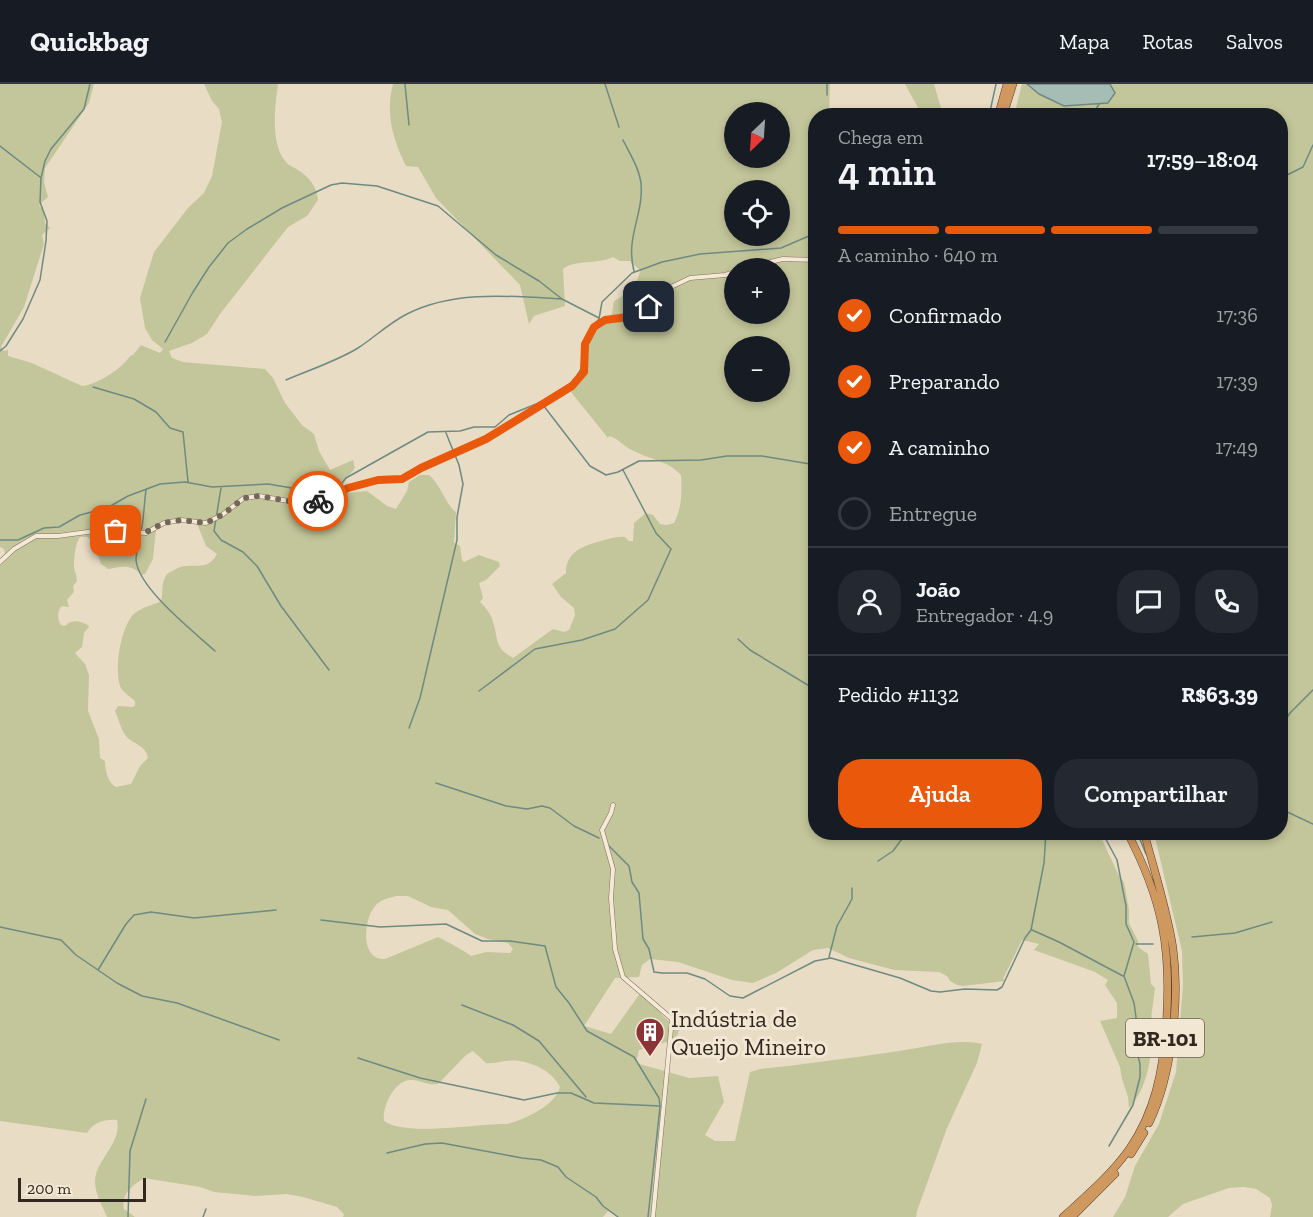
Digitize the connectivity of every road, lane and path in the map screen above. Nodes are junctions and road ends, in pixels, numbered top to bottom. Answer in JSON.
{"nodes":[{"id":1,"x":1006,"y":84,"type":"edge"},
{"id":2,"x":1013,"y":84,"type":"edge"},
{"id":3,"x":1000,"y":108,"type":"edge"},
{"id":4,"x":1006,"y":108,"type":"edge"},
{"id":5,"x":790,"y":259,"type":"edge"},
{"id":6,"x":808,"y":260,"type":"edge"},
{"id":7,"x":724,"y":275,"type":"edge"},
{"id":8,"x":0,"y":562,"type":"edge"},
{"id":9,"x":612,"y":805,"type":"dead end"},
{"id":10,"x":1131,"y":840,"type":"edge"},
{"id":11,"x":1146,"y":840,"type":"edge"},
{"id":12,"x":652,"y":1217,"type":"edge"},
{"id":13,"x":1063,"y":1217,"type":"edge"},
{"id":14,"x":1072,"y":1217,"type":"edge"}],
"edges":[{"from":1,"to":3,"type":"highway"},
{"from":2,"to":4,"type":"highway"},
{"from":5,"to":6,"type":"street"},
{"from":7,"to":8,"type":"street"},
{"from":9,"to":12,"type":"street"},
{"from":10,"to":13,"type":"highway","number":"BR-101"},
{"from":11,"to":14,"type":"highway","number":"BR-101"}]}
